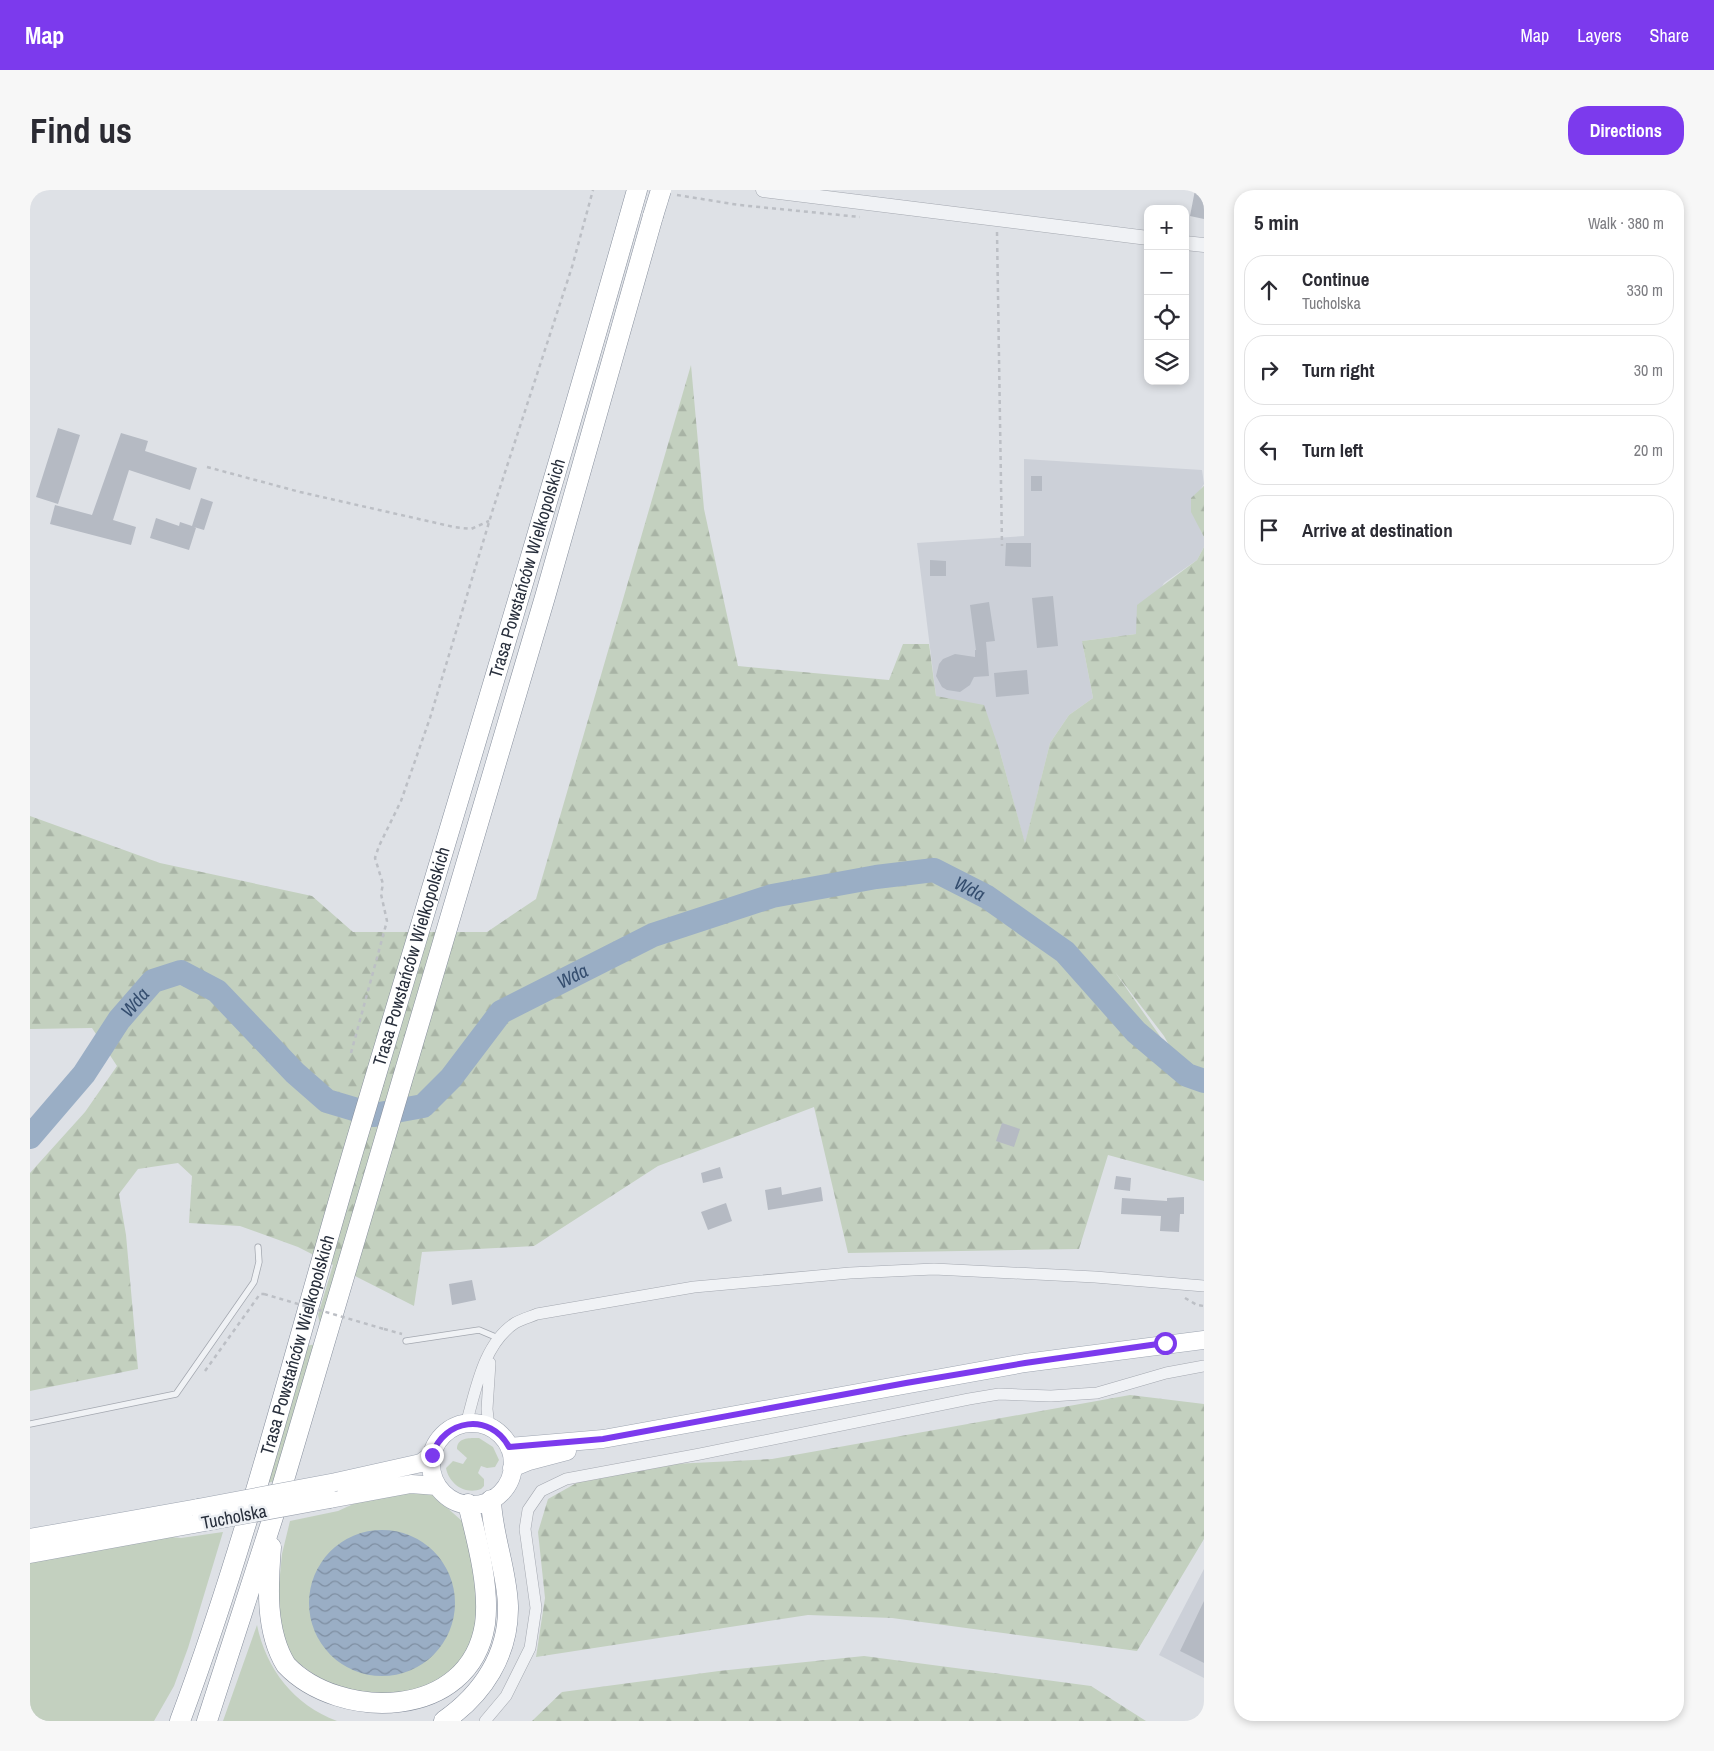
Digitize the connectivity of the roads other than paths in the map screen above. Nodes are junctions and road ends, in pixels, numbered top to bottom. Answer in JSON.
{"nodes":[{"id":1,"x":637,"y":190,"type":"edge"},
{"id":2,"x":661,"y":190,"type":"edge"},
{"id":3,"x":763,"y":190,"type":"edge"},
{"id":4,"x":1144,"y":238,"type":"edge"},
{"id":5,"x":1189,"y":243,"type":"edge"},
{"id":6,"x":1204,"y":245,"type":"edge"},
{"id":7,"x":258,"y":1247,"type":"dead end"},
{"id":8,"x":1204,"y":1286,"type":"edge"},
{"id":9,"x":498,"y":1338,"type":"junction"},
{"id":10,"x":1204,"y":1340,"type":"edge"},
{"id":11,"x":406,"y":1341,"type":"road end"},
{"id":12,"x":490,"y":1351,"type":"junction"},
{"id":13,"x":1204,"y":1366,"type":"edge"},
{"id":14,"x":30,"y":1424,"type":"edge"},
{"id":15,"x":466,"y":1424,"type":"junction"},
{"id":16,"x":489,"y":1427,"type":"junction"},
{"id":17,"x":603,"y":1439,"type":"junction"},
{"id":18,"x":509,"y":1447,"type":"junction"},
{"id":19,"x":432,"y":1455,"type":"junction"},
{"id":20,"x":512,"y":1468,"type":"junction"},
{"id":21,"x":437,"y":1486,"type":"junction"},
{"id":22,"x":491,"y":1500,"type":"junction"},
{"id":23,"x":468,"y":1504,"type":"junction"},
{"id":24,"x":196,"y":1516,"type":"junction"},
{"id":25,"x":273,"y":1517,"type":"junction"},
{"id":26,"x":30,"y":1538,"type":"edge"},
{"id":27,"x":30,"y":1554,"type":"edge"},
{"id":28,"x":206,"y":1650,"type":"junction"},
{"id":29,"x":165,"y":1721,"type":"edge"},
{"id":30,"x":180,"y":1721,"type":"edge"},
{"id":31,"x":207,"y":1721,"type":"edge"},
{"id":32,"x":444,"y":1721,"type":"edge"},
{"id":33,"x":485,"y":1721,"type":"edge"}],
"edges":[{"from":1,"to":28,"type":"highway","name":"Trasa Powstańców Wielkopolskich"},
{"from":2,"to":25,"type":"highway","name":"Trasa Powstańców Wielkopolskich","bridge":true},
{"from":3,"to":4,"type":"street"},
{"from":5,"to":6,"type":"street"},
{"from":7,"to":14,"type":"lane"},
{"from":8,"to":9,"type":"street"},
{"from":9,"to":11,"type":"lane"},
{"from":9,"to":12,"type":"street"},
{"from":10,"to":17,"type":"main road"},
{"from":12,"to":15,"type":"street"},
{"from":12,"to":16,"type":"street"},
{"from":13,"to":33,"type":"street"},
{"from":15,"to":16,"type":"main road"},
{"from":15,"to":19,"type":"main road"},
{"from":16,"to":18,"type":"main road"},
{"from":17,"to":18,"type":"main road"},
{"from":17,"to":20,"type":"main road"},
{"from":18,"to":20,"type":"main road"},
{"from":19,"to":21,"type":"main road"},
{"from":19,"to":24,"type":"main road","name":"Tucholska","bridge":true},
{"from":20,"to":22,"type":"main road"},
{"from":21,"to":23,"type":"main road"},
{"from":21,"to":24,"type":"main road","name":"Tucholska","bridge":true},
{"from":22,"to":23,"type":"main road"},
{"from":22,"to":32,"type":"highway"},
{"from":23,"to":25,"type":"highway"},
{"from":24,"to":26,"type":"main road","name":"Tucholska"},
{"from":24,"to":27,"type":"main road","name":"Tucholska"},
{"from":25,"to":31,"type":"highway","name":"Trasa Powstańców Wielkopolskich"},
{"from":28,"to":29,"type":"highway"},
{"from":28,"to":30,"type":"highway","name":"Trasa Powstańców Wielkopolskich"}]}
